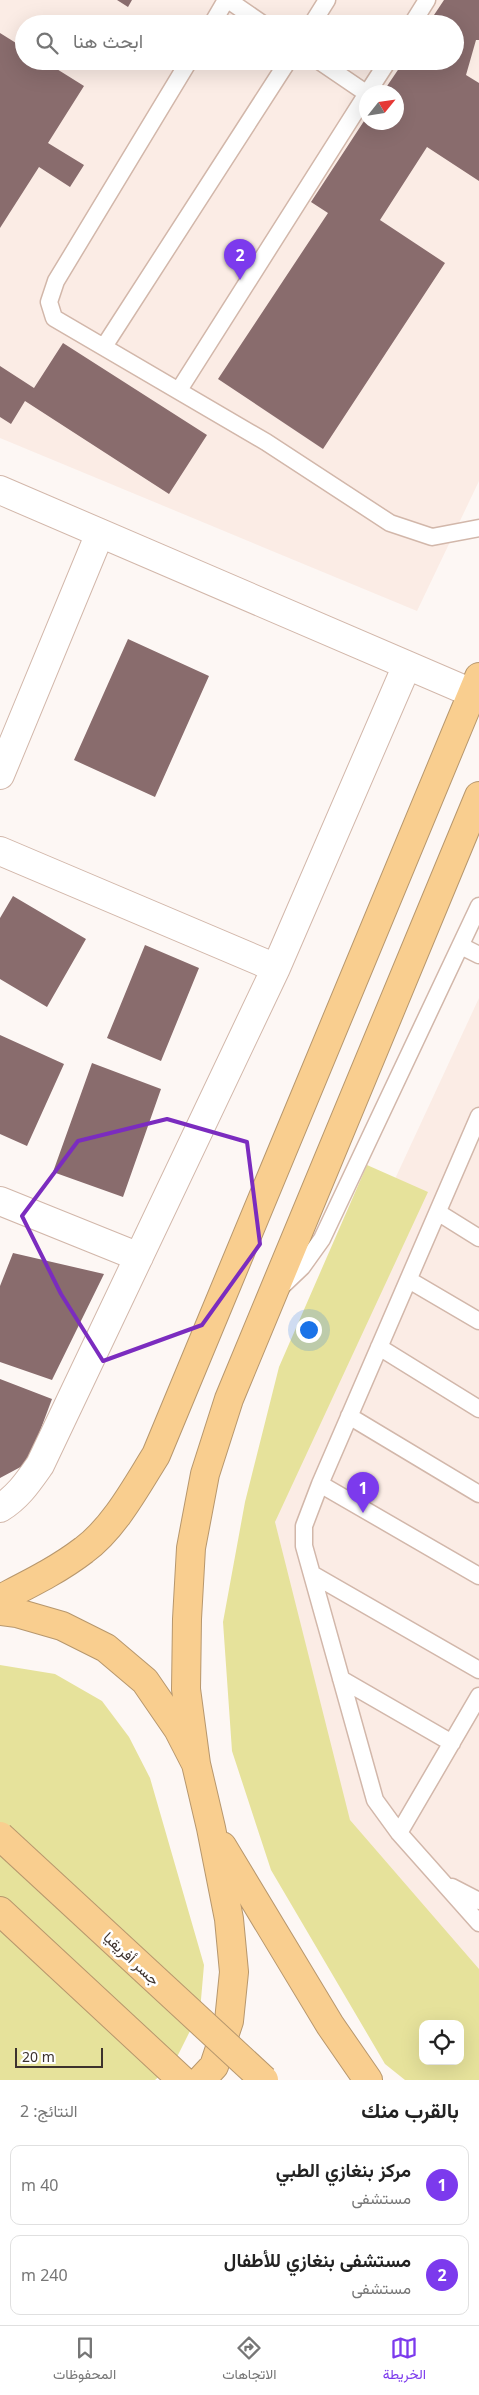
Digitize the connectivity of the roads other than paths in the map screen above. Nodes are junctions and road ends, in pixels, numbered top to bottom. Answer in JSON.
{"nodes":[{"id":1,"x":227,"y":0,"type":"edge"},
{"id":2,"x":327,"y":0,"type":"edge"},
{"id":3,"x":427,"y":0,"type":"edge"},
{"id":4,"x":218,"y":15,"type":"edge"},
{"id":5,"x":250,"y":15,"type":"edge"},
{"id":6,"x":318,"y":15,"type":"edge"},
{"id":7,"x":418,"y":15,"type":"edge"},
{"id":8,"x":184,"y":70,"type":"edge"},
{"id":9,"x":282,"y":70,"type":"edge"},
{"id":10,"x":332,"y":70,"type":"edge"},
{"id":11,"x":382,"y":70,"type":"edge"},
{"id":12,"x":373,"y":85,"type":"edge"},
{"id":13,"x":359,"y":88,"type":"edge"},
{"id":14,"x":359,"y":107,"type":"edge"},
{"id":15,"x":105,"y":346,"type":"junction"},
{"id":16,"x":179,"y":390,"type":"junction"},
{"id":17,"x":0,"y":490,"type":"edge"},
{"id":18,"x":479,"y":528,"type":"edge"},
{"id":19,"x":100,"y":532,"type":"junction"},
{"id":20,"x":407,"y":665,"type":"junction"},
{"id":21,"x":476,"y":685,"type":"edge"},
{"id":22,"x":0,"y":775,"type":"edge"},
{"id":23,"x":479,"y":796,"type":"edge"},
{"id":24,"x":0,"y":851,"type":"edge"},
{"id":25,"x":479,"y":906,"type":"edge"},
{"id":26,"x":461,"y":946,"type":"junction"},
{"id":27,"x":479,"y":955,"type":"edge"},
{"id":28,"x":276,"y":968,"type":"junction"},
{"id":29,"x":479,"y":1116,"type":"edge"},
{"id":30,"x":0,"y":1201,"type":"edge"},
{"id":31,"x":439,"y":1213,"type":"junction"},
{"id":32,"x":479,"y":1238,"type":"edge"},
{"id":33,"x":139,"y":1257,"type":"junction"},
{"id":34,"x":409,"y":1280,"type":"junction"},
{"id":35,"x":272,"y":1296,"type":"junction"},
{"id":36,"x":479,"y":1321,"type":"edge"},
{"id":37,"x":379,"y":1348,"type":"junction"},
{"id":38,"x":479,"y":1409,"type":"edge"},
{"id":39,"x":350,"y":1416,"type":"junction"},
{"id":40,"x":320,"y":1484,"type":"junction"},
{"id":41,"x":479,"y":1494,"type":"edge"},
{"id":42,"x":0,"y":1508,"type":"edge"},
{"id":43,"x":312,"y":1574,"type":"junction"},
{"id":44,"x":479,"y":1576,"type":"edge"},
{"id":45,"x":0,"y":1599,"type":"edge"},
{"id":46,"x":0,"y":1611,"type":"edge"},
{"id":47,"x":479,"y":1670,"type":"edge"},
{"id":48,"x":341,"y":1679,"type":"junction"},
{"id":49,"x":479,"y":1696,"type":"edge"},
{"id":50,"x":452,"y":1743,"type":"junction"},
{"id":51,"x":196,"y":1764,"type":"junction"},
{"id":52,"x":211,"y":1828,"type":"junction"},
{"id":53,"x":399,"y":1834,"type":"junction"},
{"id":54,"x":0,"y":1836,"type":"edge"},
{"id":55,"x":443,"y":1882,"type":"junction"},
{"id":56,"x":479,"y":1902,"type":"edge"},
{"id":57,"x":0,"y":1911,"type":"edge"},
{"id":58,"x":479,"y":1923,"type":"edge"},
{"id":59,"x":182,"y":2080,"type":"edge"},
{"id":60,"x":201,"y":2080,"type":"edge"},
{"id":61,"x":264,"y":2080,"type":"edge"},
{"id":62,"x":368,"y":2080,"type":"edge"}],
"edges":[{"from":1,"to":4,"type":"lane"},
{"from":1,"to":5,"type":"lane"},
{"from":2,"to":6,"type":"lane"},
{"from":3,"to":7,"type":"lane"},
{"from":8,"to":15,"type":"lane"},
{"from":9,"to":15,"type":"lane"},
{"from":10,"to":13,"type":"lane"},
{"from":11,"to":12,"type":"lane"},
{"from":14,"to":16,"type":"lane"},
{"from":15,"to":16,"type":"lane"},
{"from":16,"to":18,"type":"lane"},
{"from":17,"to":19,"type":"street"},
{"from":19,"to":20,"type":"street"},
{"from":19,"to":22,"type":"street"},
{"from":20,"to":21,"type":"street"},
{"from":20,"to":28,"type":"street"},
{"from":21,"to":45,"type":"highway"},
{"from":23,"to":35,"type":"highway"},
{"from":24,"to":28,"type":"street"},
{"from":25,"to":26,"type":"lane"},
{"from":26,"to":27,"type":"lane"},
{"from":26,"to":35,"type":"lane"},
{"from":28,"to":33,"type":"street"},
{"from":29,"to":31,"type":"lane"},
{"from":30,"to":33,"type":"street"},
{"from":31,"to":32,"type":"lane"},
{"from":31,"to":34,"type":"lane"},
{"from":33,"to":42,"type":"street"},
{"from":34,"to":36,"type":"lane"},
{"from":34,"to":37,"type":"lane"},
{"from":35,"to":51,"type":"highway"},
{"from":37,"to":38,"type":"lane"},
{"from":37,"to":39,"type":"lane"},
{"from":39,"to":40,"type":"lane"},
{"from":39,"to":41,"type":"lane"},
{"from":40,"to":43,"type":"lane"},
{"from":40,"to":44,"type":"lane"},
{"from":43,"to":47,"type":"lane"},
{"from":43,"to":48,"type":"lane"},
{"from":46,"to":51,"type":"highway"},
{"from":48,"to":50,"type":"lane"},
{"from":48,"to":53,"type":"lane"},
{"from":49,"to":50,"type":"lane"},
{"from":50,"to":53,"type":"lane"},
{"from":51,"to":52,"type":"highway"},
{"from":52,"to":60,"type":"highway"},
{"from":52,"to":62,"type":"highway"},
{"from":53,"to":55,"type":"lane"},
{"from":54,"to":61,"type":"highway","name":"جسر أفريقيا","bridge":true},
{"from":55,"to":56,"type":"lane"},
{"from":55,"to":58,"type":"lane"},
{"from":57,"to":59,"type":"highway"}]}
